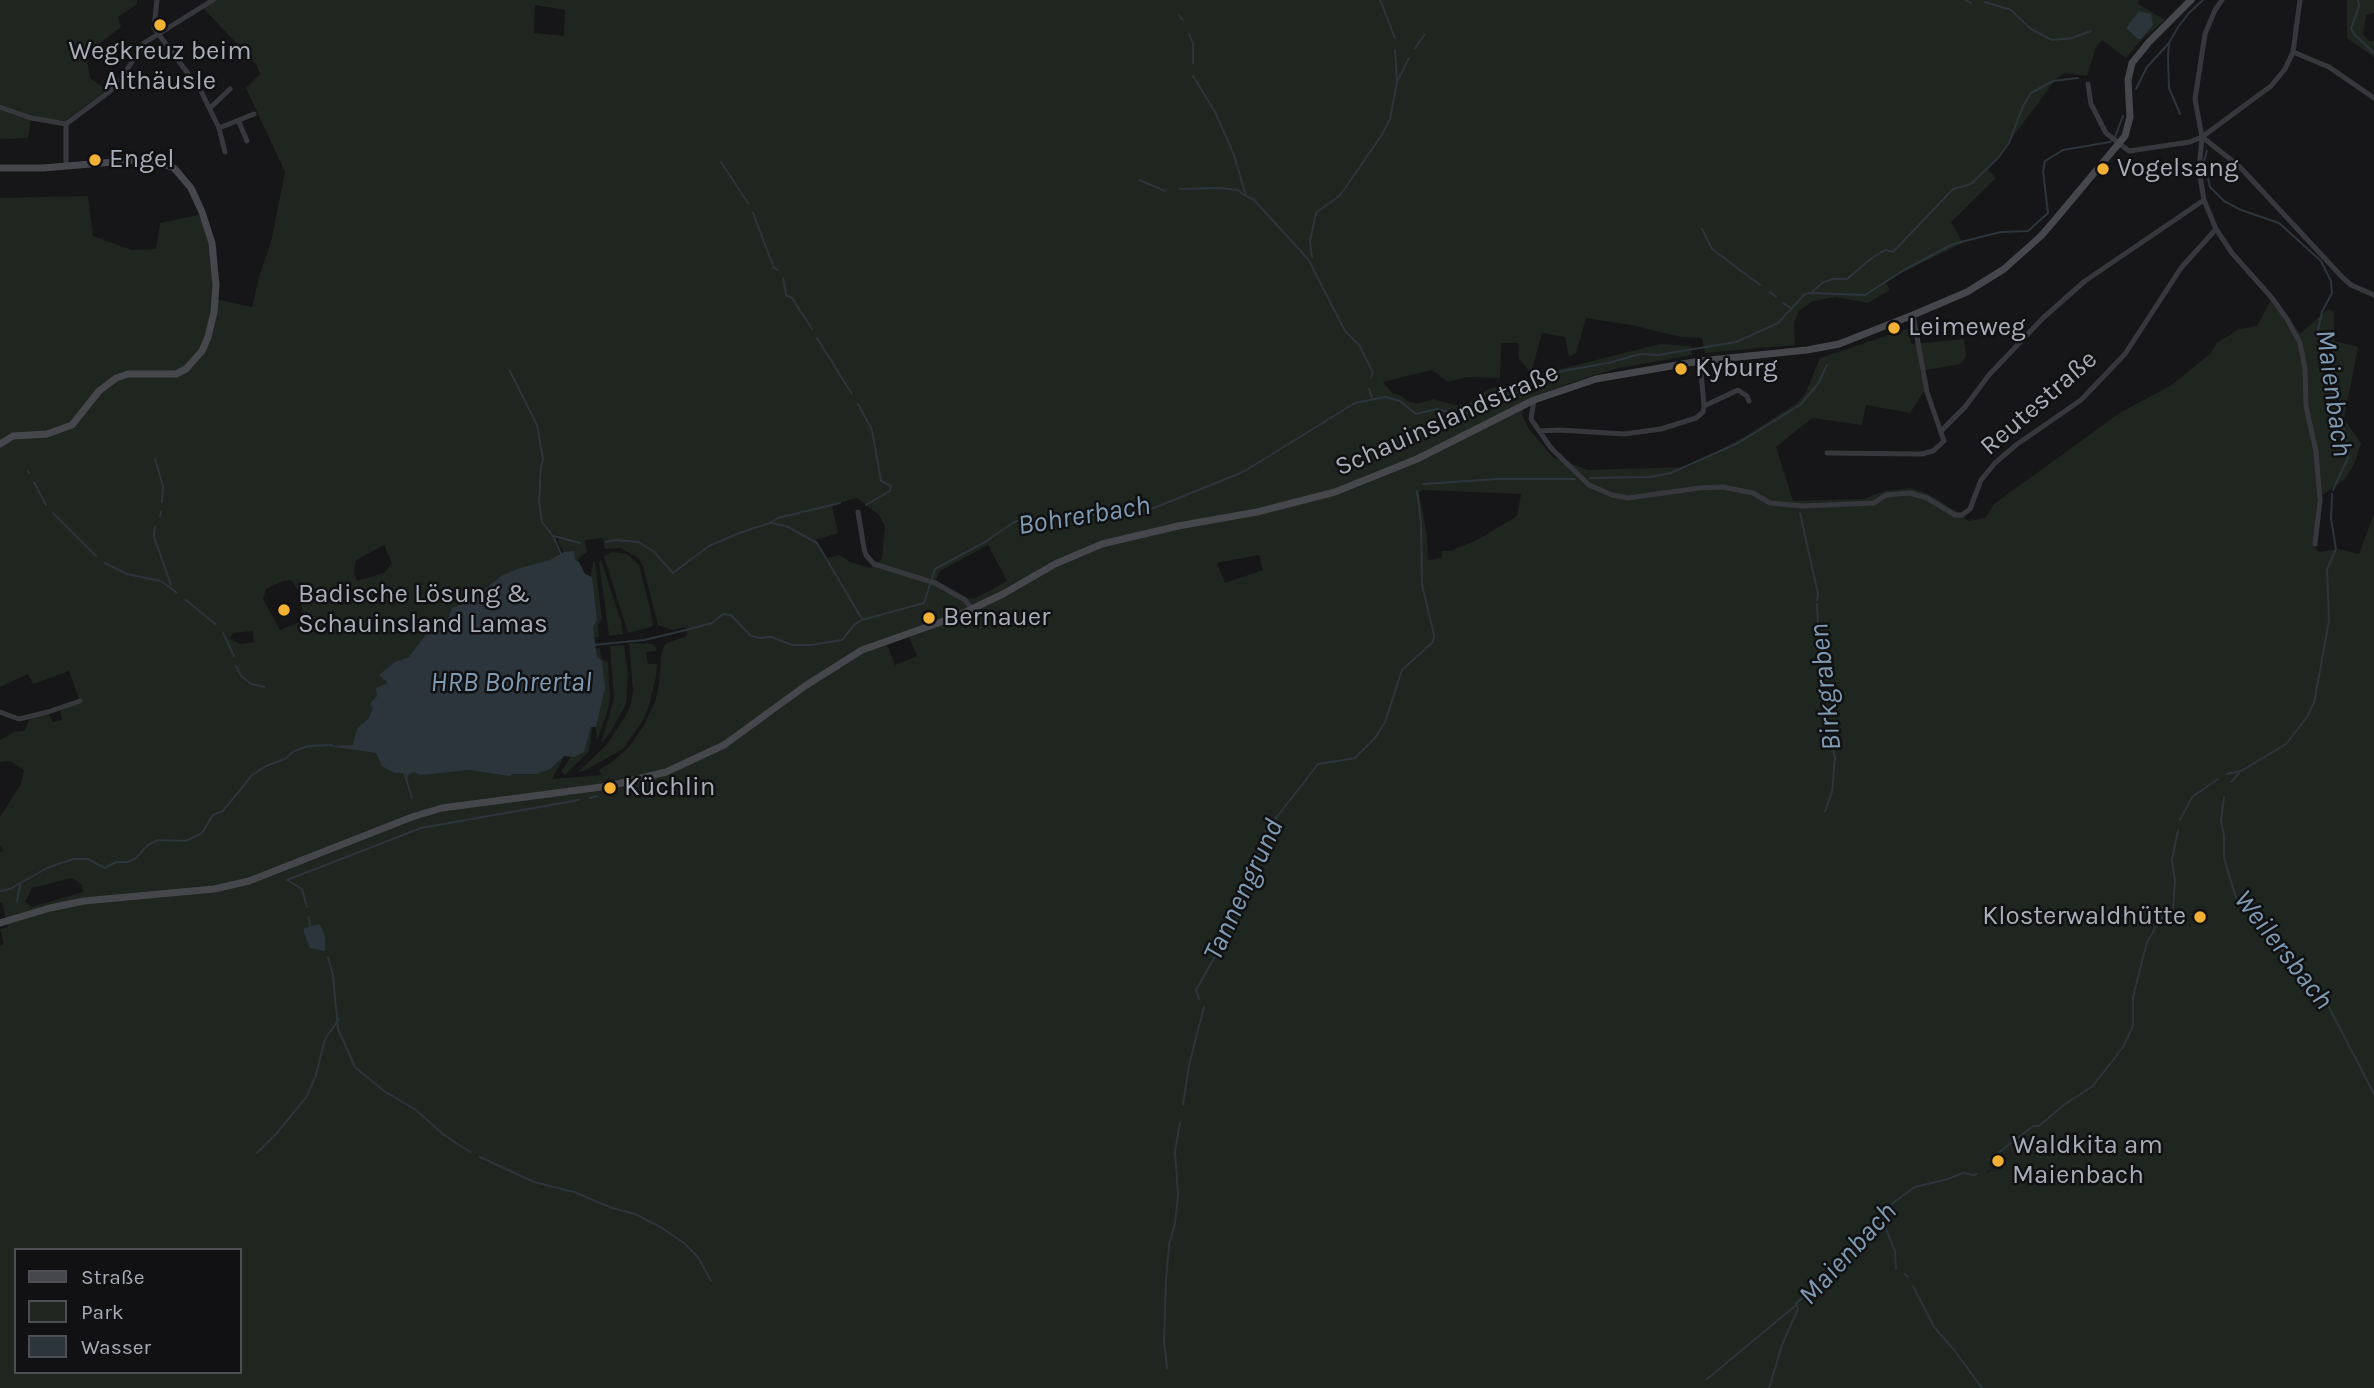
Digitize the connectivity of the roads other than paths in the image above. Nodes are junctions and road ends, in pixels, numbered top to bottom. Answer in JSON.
{"nodes":[{"id":1,"x":157,"y":0,"type":"edge"},
{"id":2,"x":213,"y":0,"type":"edge"},
{"id":3,"x":2191,"y":0,"type":"edge"},
{"id":4,"x":2222,"y":0,"type":"edge"},
{"id":5,"x":2300,"y":0,"type":"edge"},
{"id":6,"x":158,"y":35,"type":"junction"},
{"id":7,"x":2293,"y":52,"type":"junction"},
{"id":8,"x":2088,"y":84,"type":"dead end"},
{"id":9,"x":230,"y":89,"type":"dead end"},
{"id":10,"x":2374,"y":98,"type":"edge"},
{"id":11,"x":0,"y":107,"type":"edge"},
{"id":12,"x":210,"y":108,"type":"junction"},
{"id":13,"x":254,"y":114,"type":"dead end"},
{"id":14,"x":240,"y":122,"type":"junction"},
{"id":15,"x":66,"y":124,"type":"junction"},
{"id":16,"x":219,"y":128,"type":"junction"},
{"id":17,"x":2202,"y":137,"type":"junction"},
{"id":18,"x":247,"y":141,"type":"dead end"},
{"id":19,"x":2117,"y":142,"type":"junction"},
{"id":20,"x":225,"y":152,"type":"dead end"},
{"id":21,"x":66,"y":166,"type":"junction"},
{"id":22,"x":0,"y":168,"type":"edge"},
{"id":23,"x":2204,"y":200,"type":"junction"},
{"id":24,"x":2216,"y":229,"type":"junction"},
{"id":25,"x":2374,"y":295,"type":"edge"},
{"id":26,"x":1913,"y":315,"type":"junction"},
{"id":27,"x":1700,"y":362,"type":"junction"},
{"id":28,"x":1534,"y":400,"type":"junction"},
{"id":29,"x":1749,"y":401,"type":"dead end"},
{"id":30,"x":1704,"y":406,"type":"junction"},
{"id":31,"x":1539,"y":431,"type":"junction"},
{"id":32,"x":1941,"y":431,"type":"junction"},
{"id":33,"x":0,"y":443,"type":"edge"},
{"id":34,"x":1827,"y":453,"type":"dead end"},
{"id":35,"x":858,"y":512,"type":"dead end"},
{"id":36,"x":2315,"y":544,"type":"dead end"},
{"id":37,"x":972,"y":609,"type":"junction"},
{"id":38,"x":80,"y":701,"type":"dead end"},
{"id":39,"x":0,"y":712,"type":"edge"},
{"id":40,"x":0,"y":923,"type":"edge"}],
"edges":[{"from":1,"to":6,"type":"street"},
{"from":2,"to":6,"type":"street"},
{"from":3,"to":19,"type":"main road","name":"Schauinslandstraße"},
{"from":4,"to":17,"type":"street"},
{"from":5,"to":7,"type":"street"},
{"from":6,"to":12,"type":"street"},
{"from":6,"to":15,"type":"street"},
{"from":7,"to":10,"type":"street"},
{"from":7,"to":17,"type":"street"},
{"from":8,"to":19,"type":"street"},
{"from":9,"to":12,"type":"street"},
{"from":11,"to":15,"type":"street"},
{"from":12,"to":16,"type":"street"},
{"from":13,"to":14,"type":"street"},
{"from":14,"to":16,"type":"street"},
{"from":14,"to":18,"type":"street"},
{"from":15,"to":21,"type":"street"},
{"from":16,"to":20,"type":"street"},
{"from":17,"to":19,"type":"street"},
{"from":17,"to":23,"type":"street"},
{"from":17,"to":25,"type":"street"},
{"from":19,"to":26,"type":"main road","name":"Schauinslandstraße"},
{"from":21,"to":22,"type":"main road"},
{"from":21,"to":33,"type":"main road"},
{"from":23,"to":24,"type":"street"},
{"from":23,"to":32,"type":"street"},
{"from":24,"to":31,"type":"street","name":"Reutestraße"},
{"from":24,"to":36,"type":"street"},
{"from":26,"to":27,"type":"main road","name":"Schauinslandstraße"},
{"from":26,"to":32,"type":"street"},
{"from":27,"to":28,"type":"main road","name":"Schauinslandstraße"},
{"from":27,"to":30,"type":"street"},
{"from":28,"to":31,"type":"street"},
{"from":28,"to":37,"type":"main road","name":"Schauinslandstraße"},
{"from":29,"to":30,"type":"street"},
{"from":30,"to":31,"type":"street"},
{"from":32,"to":34,"type":"street"},
{"from":35,"to":37,"type":"street"},
{"from":37,"to":40,"type":"main road","name":"Schauinslandstraße"},
{"from":38,"to":39,"type":"street"}]}
